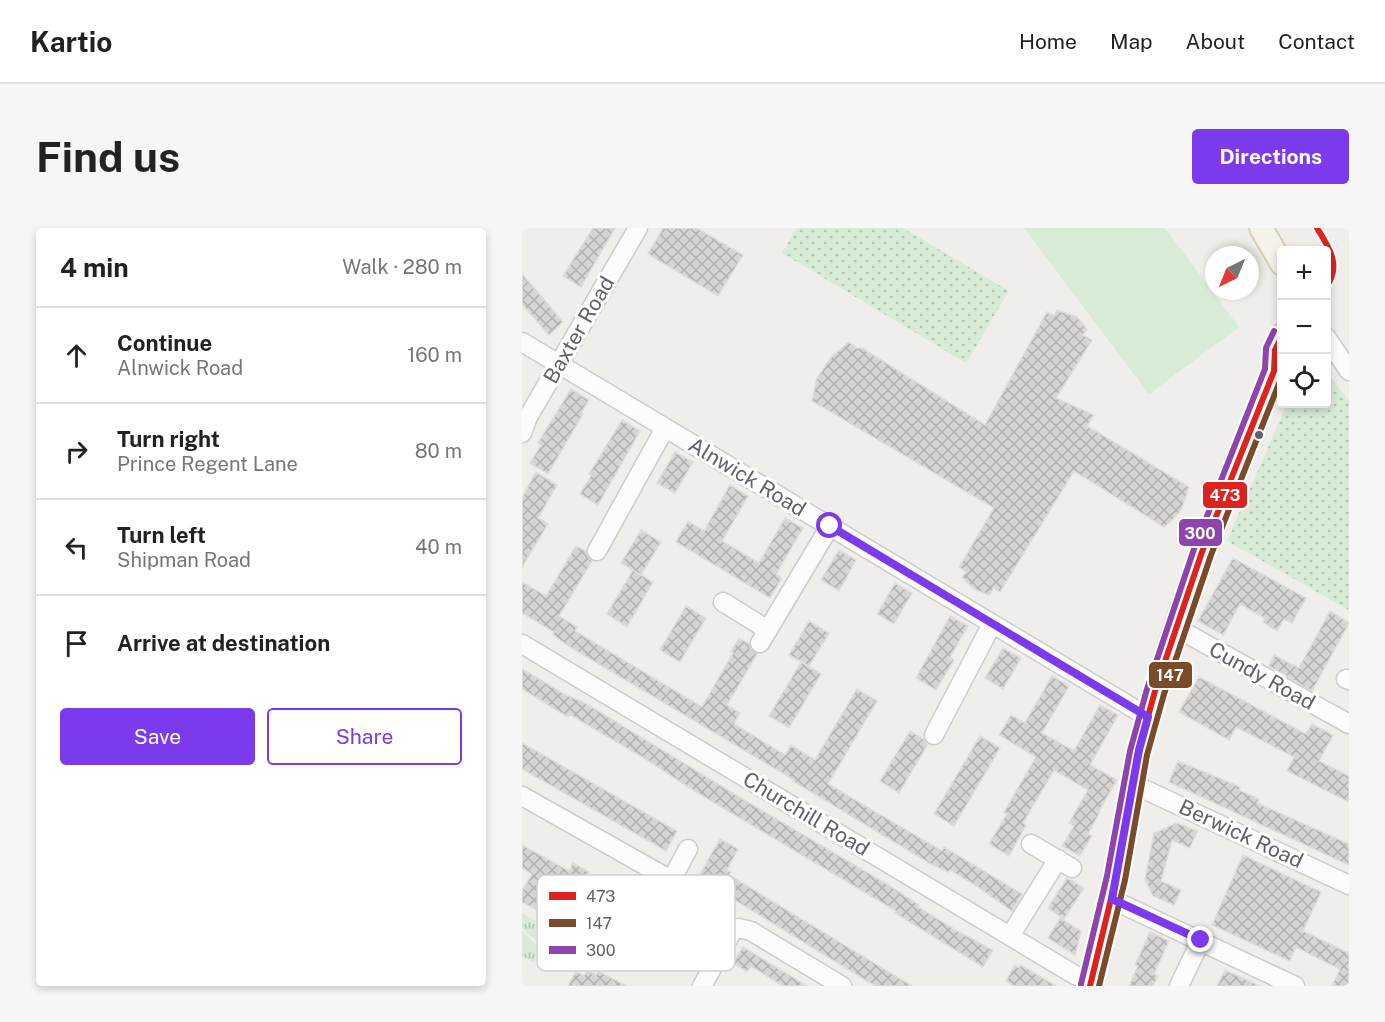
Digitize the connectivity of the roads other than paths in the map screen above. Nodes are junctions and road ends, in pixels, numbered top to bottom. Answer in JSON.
{"nodes":[{"id":1,"x":638,"y":228,"type":"edge"},
{"id":2,"x":1261,"y":228,"type":"edge"},
{"id":3,"x":1277,"y":257,"type":"edge"},
{"id":4,"x":522,"y":342,"type":"edge"},
{"id":5,"x":1331,"y":344,"type":"edge"},
{"id":6,"x":1277,"y":345,"type":"edge"},
{"id":7,"x":1277,"y":361,"type":"edge"},
{"id":8,"x":559,"y":365,"type":"junction"},
{"id":9,"x":1277,"y":369,"type":"edge"},
{"id":10,"x":1349,"y":371,"type":"edge"},
{"id":11,"x":665,"y":428,"type":"junction"},
{"id":12,"x":522,"y":433,"type":"edge"},
{"id":13,"x":830,"y":526,"type":"junction"},
{"id":14,"x":597,"y":551,"type":"dead end"},
{"id":15,"x":723,"y":602,"type":"dead end"},
{"id":16,"x":992,"y":624,"type":"junction"},
{"id":17,"x":1175,"y":627,"type":"junction"},
{"id":18,"x":522,"y":644,"type":"edge"},
{"id":19,"x":1148,"y":717,"type":"junction"},
{"id":20,"x":1349,"y":724,"type":"edge"},
{"id":21,"x":934,"y":735,"type":"dead end"},
{"id":22,"x":1133,"y":784,"type":"junction"},
{"id":23,"x":522,"y":796,"type":"edge"},
{"id":24,"x":1031,"y":844,"type":"dead end"},
{"id":25,"x":688,"y":849,"type":"dead end"},
{"id":26,"x":662,"y":875,"type":"edge"},
{"id":27,"x":674,"y":875,"type":"edge"},
{"id":28,"x":1349,"y":885,"type":"edge"},
{"id":29,"x":1112,"y":899,"type":"junction"},
{"id":30,"x":735,"y":930,"type":"edge"},
{"id":31,"x":1010,"y":936,"type":"junction"},
{"id":32,"x":1201,"y":940,"type":"junction"},
{"id":33,"x":710,"y":971,"type":"edge"},
{"id":34,"x":1091,"y":984,"type":"edge"},
{"id":35,"x":702,"y":986,"type":"edge"},
{"id":36,"x":842,"y":986,"type":"edge"},
{"id":37,"x":1179,"y":986,"type":"edge"},
{"id":38,"x":1295,"y":986,"type":"edge"}],
"edges":[{"from":1,"to":8,"type":"street","name":"Baxter Road"},
{"from":2,"to":3,"type":"main road"},
{"from":4,"to":8,"type":"street","name":"Alnwick Road"},
{"from":5,"to":10,"type":"street"},
{"from":6,"to":7,"type":"main road"},
{"from":8,"to":11,"type":"street","name":"Alnwick Road"},
{"from":8,"to":12,"type":"street","name":"Baxter Road"},
{"from":9,"to":17,"type":"main road"},
{"from":11,"to":13,"type":"street","name":"Alnwick Road"},
{"from":11,"to":14,"type":"street","name":"Alnwick Road"},
{"from":13,"to":15,"type":"street","name":"Alnwick Road"},
{"from":13,"to":16,"type":"street","name":"Alnwick Road"},
{"from":16,"to":19,"type":"street","name":"Alnwick Road"},
{"from":16,"to":21,"type":"street"},
{"from":17,"to":19,"type":"main road"},
{"from":17,"to":20,"type":"street","name":"Cundy Road"},
{"from":18,"to":31,"type":"street","name":"Churchill Road"},
{"from":19,"to":22,"type":"main road"},
{"from":22,"to":28,"type":"street","name":"Berwick Road"},
{"from":22,"to":29,"type":"main road"},
{"from":23,"to":26,"type":"street"},
{"from":24,"to":31,"type":"street"},
{"from":25,"to":27,"type":"street"},
{"from":29,"to":32,"type":"street"},
{"from":29,"to":34,"type":"main road"},
{"from":30,"to":36,"type":"street"},
{"from":31,"to":34,"type":"street","name":"Churchill Road"},
{"from":32,"to":37,"type":"street"},
{"from":32,"to":38,"type":"street"},
{"from":33,"to":35,"type":"street"}]}
